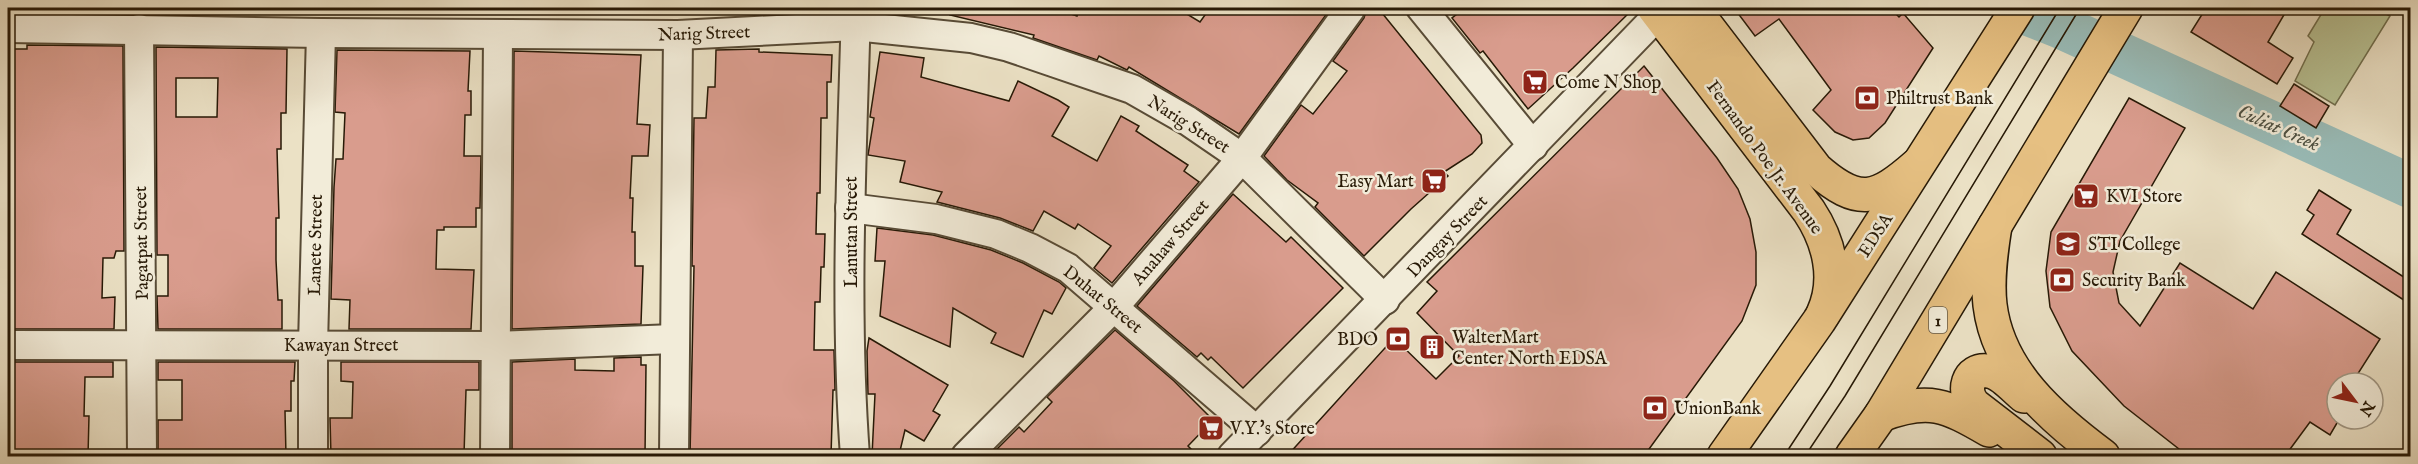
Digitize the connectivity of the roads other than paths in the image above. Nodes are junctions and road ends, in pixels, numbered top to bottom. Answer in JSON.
{"nodes":[{"id":1,"x":1351,"y":8,"type":"edge"},
{"id":2,"x":1421,"y":8,"type":"edge"},
{"id":3,"x":1693,"y":8,"type":"edge"},
{"id":4,"x":2018,"y":8,"type":"edge"},
{"id":5,"x":2124,"y":9,"type":"edge"},
{"id":6,"x":1657,"y":11,"type":"edge"},
{"id":7,"x":856,"y":17,"type":"edge"},
{"id":8,"x":8,"y":28,"type":"edge"},
{"id":9,"x":139,"y":28,"type":"junction"},
{"id":10,"x":321,"y":33,"type":"junction"},
{"id":11,"x":498,"y":34,"type":"junction"},
{"id":12,"x":678,"y":35,"type":"junction"},
{"id":13,"x":1533,"y":146,"type":"junction"},
{"id":14,"x":1242,"y":158,"type":"junction"},
{"id":15,"x":1921,"y":162,"type":"junction"},
{"id":16,"x":850,"y":208,"type":"junction"},
{"id":17,"x":1995,"y":226,"type":"junction"},
{"id":18,"x":1385,"y":300,"type":"junction"},
{"id":19,"x":1114,"y":307,"type":"junction"},
{"id":20,"x":1819,"y":321,"type":"junction"},
{"id":21,"x":674,"y":339,"type":"junction"},
{"id":22,"x":142,"y":344,"type":"junction"},
{"id":23,"x":8,"y":345,"type":"edge"},
{"id":24,"x":313,"y":345,"type":"junction"},
{"id":25,"x":496,"y":346,"type":"junction"},
{"id":26,"x":1881,"y":415,"type":"junction"},
{"id":27,"x":1257,"y":431,"type":"junction"},
{"id":28,"x":2073,"y":434,"type":"junction"},
{"id":29,"x":142,"y":456,"type":"edge"},
{"id":30,"x":313,"y":456,"type":"edge"},
{"id":31,"x":495,"y":456,"type":"edge"},
{"id":32,"x":674,"y":456,"type":"edge"},
{"id":33,"x":855,"y":456,"type":"edge"},
{"id":34,"x":966,"y":456,"type":"edge"},
{"id":35,"x":1232,"y":456,"type":"edge"},
{"id":36,"x":1724,"y":456,"type":"edge"},
{"id":37,"x":1852,"y":456,"type":"edge"},
{"id":38,"x":2038,"y":456,"type":"edge"},
{"id":39,"x":2103,"y":456,"type":"edge"}],
"edges":[{"from":1,"to":14,"type":"street","name":"Anahaw Street"},
{"from":2,"to":13,"type":"street"},
{"from":3,"to":15,"type":"main road","name":"Fernando Poe Jr. Avenue"},
{"from":4,"to":15,"type":"main road","name":"EDSA"},
{"from":5,"to":17,"type":"main road","number":"1"},
{"from":6,"to":13,"type":"street","name":"Dangay Street"},
{"from":6,"to":20,"type":"main road","name":"Fernando Poe Jr. Avenue"},
{"from":7,"to":12,"type":"street","name":"Narig Street"},
{"from":7,"to":14,"type":"street","name":"Narig Street"},
{"from":7,"to":16,"type":"street","name":"Lanutan Street"},
{"from":8,"to":9,"type":"street","name":"Narig Street"},
{"from":9,"to":10,"type":"street","name":"Narig Street"},
{"from":9,"to":22,"type":"street","name":"Pagatpat Street"},
{"from":10,"to":11,"type":"street","name":"Narig Street"},
{"from":10,"to":24,"type":"street","name":"Lanete Street"},
{"from":11,"to":12,"type":"street","name":"Narig Street"},
{"from":11,"to":25,"type":"street"},
{"from":12,"to":21,"type":"street"},
{"from":13,"to":18,"type":"street","name":"Dangay Street"},
{"from":14,"to":18,"type":"street","name":"Narig Street"},
{"from":14,"to":19,"type":"street","name":"Anahaw Street"},
{"from":15,"to":20,"type":"main road","name":"EDSA"},
{"from":16,"to":19,"type":"street","name":"Duhat Street"},
{"from":16,"to":33,"type":"street","name":"Lanutan Street"},
{"from":17,"to":26,"type":"main road","number":"1"},
{"from":17,"to":28,"type":"main road"},
{"from":18,"to":27,"type":"street","name":"Dangay Street"},
{"from":19,"to":27,"type":"street","name":"Duhat Street"},
{"from":19,"to":34,"type":"street","name":"Anahaw Street"},
{"from":20,"to":36,"type":"main road","name":"EDSA"},
{"from":21,"to":25,"type":"street","name":"Kawayan Street"},
{"from":21,"to":32,"type":"street"},
{"from":22,"to":23,"type":"street","name":"Kawayan Street"},
{"from":22,"to":24,"type":"street","name":"Kawayan Street"},
{"from":22,"to":29,"type":"street","name":"Pagatpat Street"},
{"from":24,"to":25,"type":"street","name":"Kawayan Street"},
{"from":24,"to":30,"type":"street","name":"Lanete Street"},
{"from":25,"to":31,"type":"street"},
{"from":26,"to":37,"type":"main road","number":"1"},
{"from":26,"to":38,"type":"main road"},
{"from":27,"to":35,"type":"street","name":"Dangay Street"},
{"from":28,"to":38,"type":"main road"},
{"from":28,"to":39,"type":"main road"}]}
